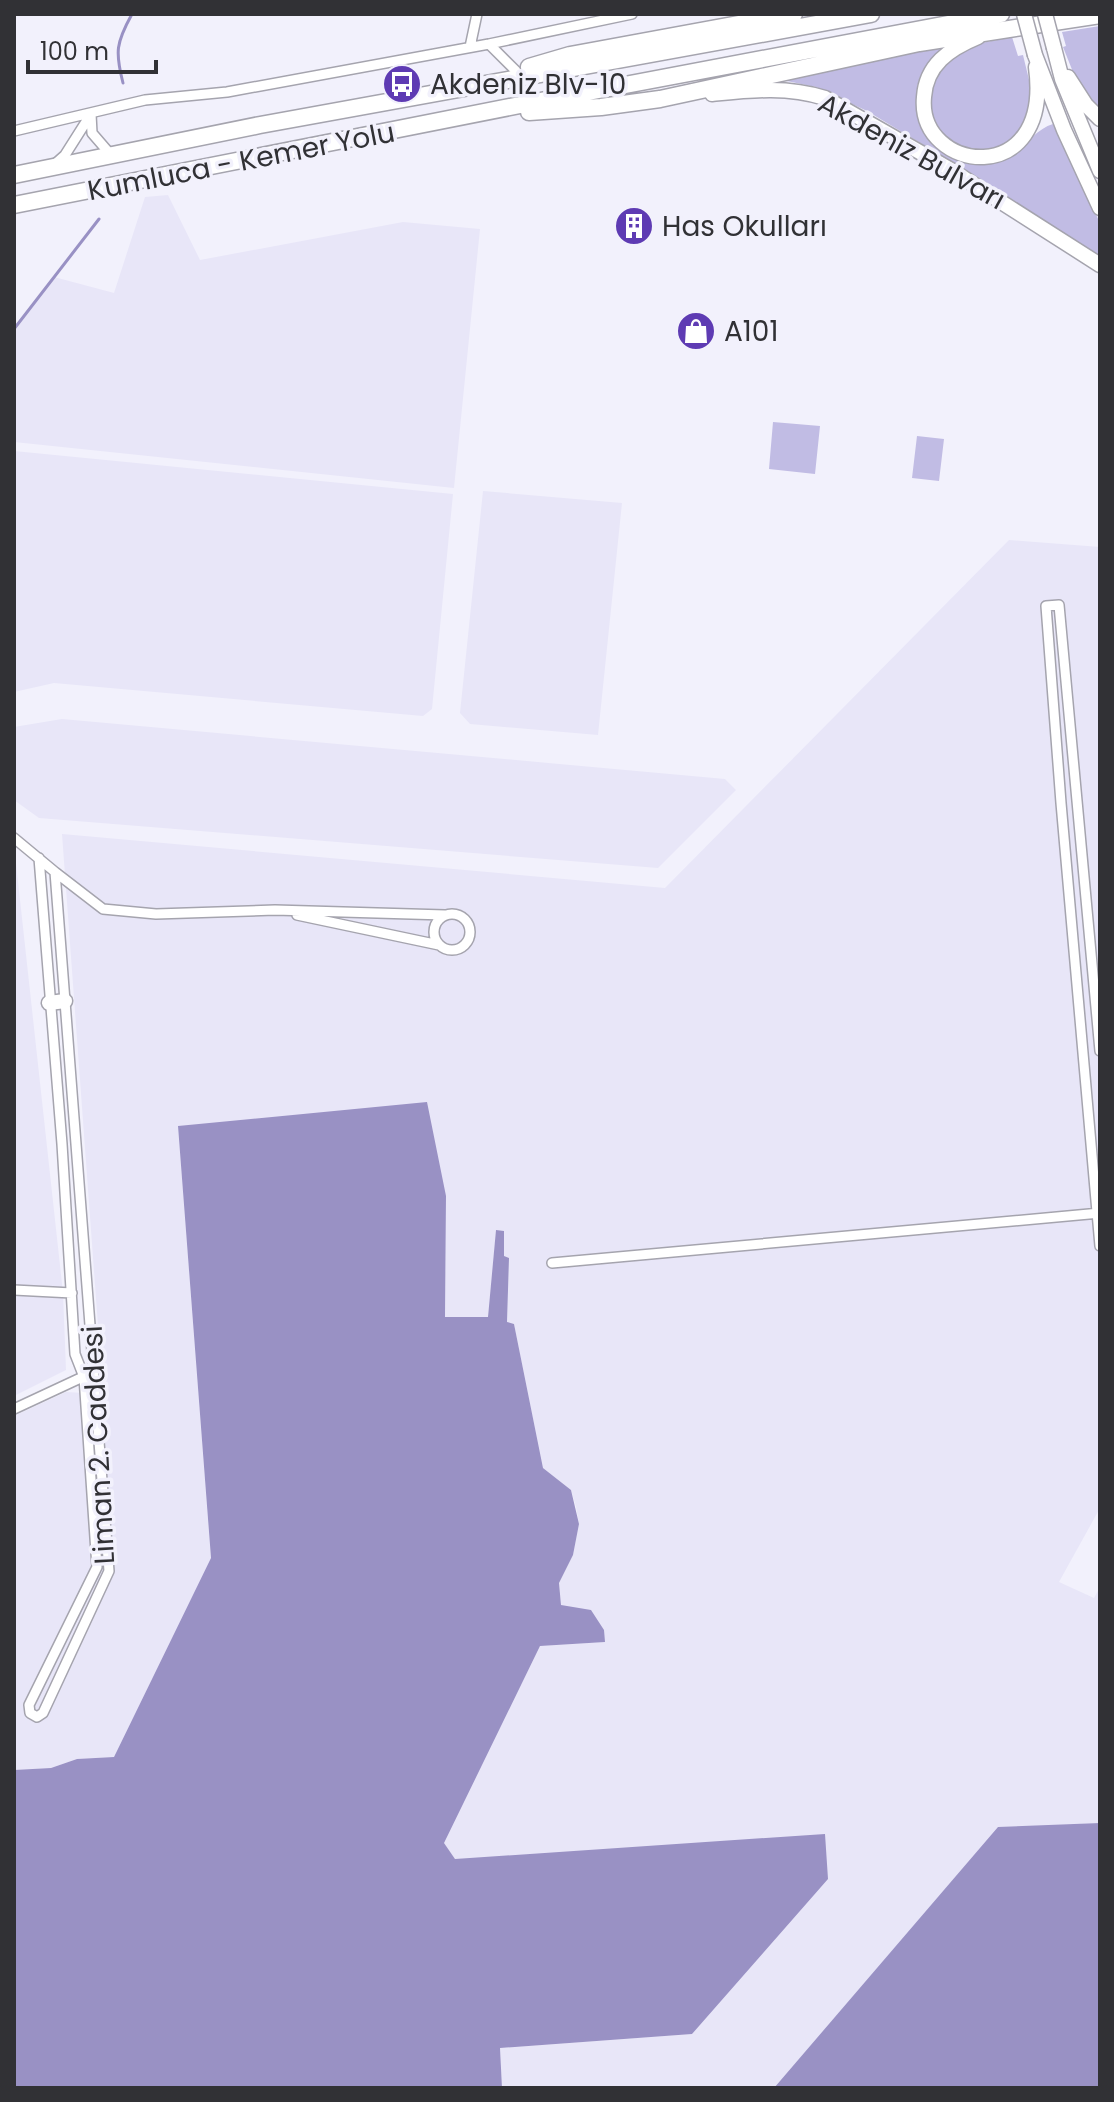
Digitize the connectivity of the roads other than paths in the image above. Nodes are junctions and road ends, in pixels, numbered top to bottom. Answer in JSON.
{"nodes":[{"id":1,"x":477,"y":14,"type":"edge"},
{"id":2,"x":632,"y":14,"type":"edge"},
{"id":3,"x":744,"y":14,"type":"edge"},
{"id":4,"x":760,"y":14,"type":"edge"},
{"id":5,"x":794,"y":14,"type":"edge"},
{"id":6,"x":871,"y":14,"type":"edge"},
{"id":7,"x":1001,"y":14,"type":"edge"},
{"id":8,"x":1024,"y":14,"type":"edge"},
{"id":9,"x":1045,"y":14,"type":"edge"},
{"id":10,"x":1100,"y":15,"type":"edge"},
{"id":11,"x":725,"y":22,"type":"junction"},
{"id":12,"x":993,"y":31,"type":"junction"},
{"id":13,"x":489,"y":44,"type":"junction"},
{"id":14,"x":470,"y":47,"type":"junction"},
{"id":15,"x":1054,"y":48,"type":"junction"},
{"id":16,"x":570,"y":55,"type":"junction"},
{"id":17,"x":1035,"y":55,"type":"junction"},
{"id":18,"x":516,"y":71,"type":"junction"},
{"id":19,"x":451,"y":90,"type":"junction"},
{"id":20,"x":660,"y":99,"type":"junction"},
{"id":21,"x":91,"y":114,"type":"junction"},
{"id":22,"x":468,"y":116,"type":"junction"},
{"id":23,"x":1100,"y":119,"type":"edge"},
{"id":24,"x":14,"y":131,"type":"edge"},
{"id":25,"x":111,"y":155,"type":"junction"},
{"id":26,"x":52,"y":166,"type":"junction"},
{"id":27,"x":1100,"y":171,"type":"edge"},
{"id":28,"x":14,"y":175,"type":"edge"},
{"id":29,"x":14,"y":205,"type":"edge"},
{"id":30,"x":1100,"y":208,"type":"edge"},
{"id":31,"x":1100,"y":265,"type":"edge"},
{"id":32,"x":14,"y":838,"type":"edge"},
{"id":33,"x":39,"y":858,"type":"junction"},
{"id":34,"x":55,"y":872,"type":"junction"},
{"id":35,"x":275,"y":910,"type":"junction"},
{"id":36,"x":445,"y":915,"type":"junction"},
{"id":37,"x":439,"y":945,"type":"junction"},
{"id":38,"x":65,"y":1001,"type":"junction"},
{"id":39,"x":49,"y":1003,"type":"junction"},
{"id":40,"x":1100,"y":1051,"type":"edge"},
{"id":41,"x":1098,"y":1213,"type":"edge"},
{"id":42,"x":1100,"y":1246,"type":"edge"},
{"id":43,"x":552,"y":1263,"type":"dead end"},
{"id":44,"x":88,"y":1280,"type":"junction"},
{"id":45,"x":71,"y":1281,"type":"junction"},
{"id":46,"x":14,"y":1290,"type":"edge"},
{"id":47,"x":72,"y":1293,"type":"junction"},
{"id":48,"x":95,"y":1370,"type":"junction"},
{"id":49,"x":84,"y":1377,"type":"junction"},
{"id":50,"x":14,"y":1409,"type":"edge"}],
"edges":[{"from":1,"to":14,"type":"street"},
{"from":2,"to":13,"type":"street"},
{"from":3,"to":11,"type":"main road"},
{"from":4,"to":11,"type":"main road"},
{"from":5,"to":16,"type":"highway"},
{"from":6,"to":19,"type":"highway"},
{"from":7,"to":22,"type":"highway","name":"Kumluca - Kemer Yolu"},
{"from":8,"to":17,"type":"main road","bridge":true},
{"from":9,"to":15,"type":"main road","bridge":true},
{"from":10,"to":12,"type":"highway","name":"Kumluca - Kemer Yolu"},
{"from":11,"to":16,"type":"main road"},
{"from":12,"to":17,"type":"main road"},
{"from":12,"to":20,"type":"highway","name":"Kumluca - Kemer Yolu"},
{"from":13,"to":14,"type":"street"},
{"from":13,"to":18,"type":"street"},
{"from":14,"to":21,"type":"street"},
{"from":15,"to":23,"type":"main road"},
{"from":15,"to":27,"type":"main road"},
{"from":16,"to":18,"type":"highway"},
{"from":17,"to":30,"type":"main road"},
{"from":18,"to":19,"type":"highway"},
{"from":19,"to":25,"type":"highway"},
{"from":20,"to":22,"type":"highway","name":"Kumluca - Kemer Yolu"},
{"from":20,"to":31,"type":"main road","name":"Akdeniz Bulvarı"},
{"from":21,"to":24,"type":"street"},
{"from":21,"to":25,"type":"street"},
{"from":21,"to":26,"type":"street"},
{"from":22,"to":29,"type":"highway","name":"Kumluca - Kemer Yolu"},
{"from":25,"to":26,"type":"highway"},
{"from":26,"to":28,"type":"highway"},
{"from":32,"to":33,"type":"street"},
{"from":33,"to":34,"type":"street"},
{"from":33,"to":39,"type":"street","name":"Liman 2. Caddesi"},
{"from":34,"to":35,"type":"street"},
{"from":34,"to":38,"type":"street","name":"Liman 2. Caddesi"},
{"from":35,"to":36,"type":"street"},
{"from":35,"to":37,"type":"street"},
{"from":36,"to":37,"type":"street"},
{"from":36,"to":37,"type":"street"},
{"from":38,"to":39,"type":"main road"},
{"from":38,"to":44,"type":"street","name":"Liman 2. Caddesi"},
{"from":39,"to":45,"type":"street","name":"Liman 2. Caddesi"},
{"from":40,"to":41,"type":"street"},
{"from":41,"to":42,"type":"street"},
{"from":41,"to":43,"type":"street"},
{"from":44,"to":45,"type":"street"},
{"from":44,"to":48,"type":"street","name":"Liman 2. Caddesi"},
{"from":45,"to":47,"type":"street","name":"Liman 2. Caddesi"},
{"from":46,"to":47,"type":"street"},
{"from":47,"to":49,"type":"street","name":"Liman 2. Caddesi"},
{"from":48,"to":49,"type":"street"},
{"from":48,"to":49,"type":"street","name":"Liman 2. Caddesi"},
{"from":49,"to":50,"type":"street"}]}
